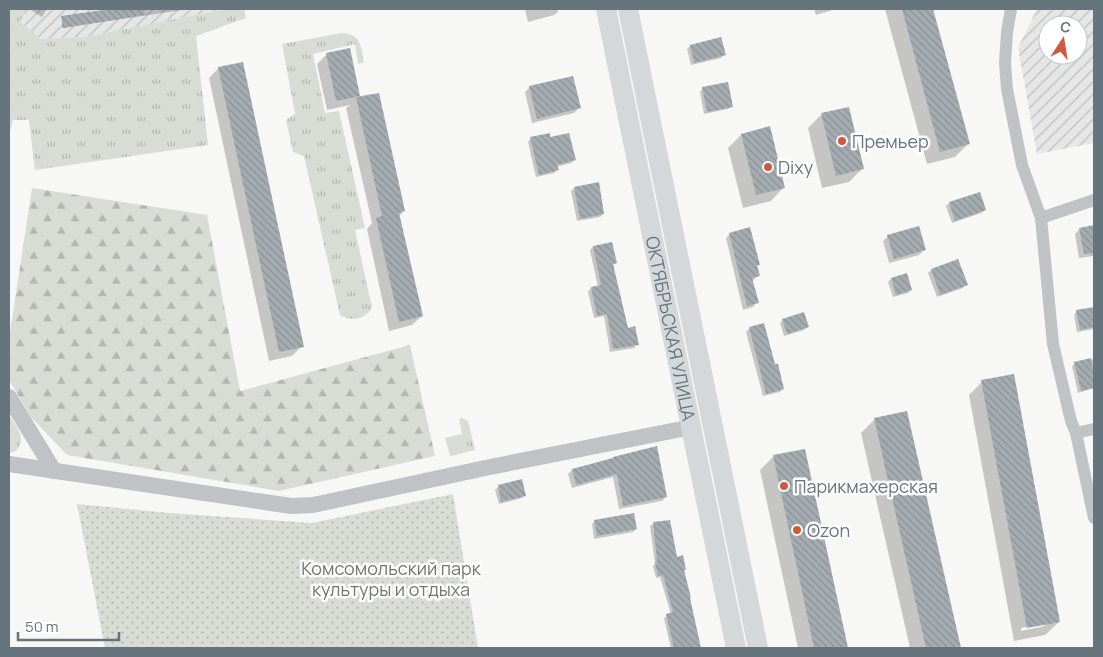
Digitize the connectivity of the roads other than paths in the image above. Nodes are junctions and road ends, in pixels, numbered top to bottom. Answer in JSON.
{"nodes":[{"id":1,"x":606,"y":9,"type":"edge"},
{"id":2,"x":628,"y":9,"type":"edge"},
{"id":3,"x":1011,"y":9,"type":"edge"},
{"id":4,"x":1094,"y":200,"type":"edge"},
{"id":5,"x":1041,"y":218,"type":"junction"},
{"id":6,"x":9,"y":397,"type":"edge"},
{"id":7,"x":712,"y":423,"type":"junction"},
{"id":8,"x":692,"y":428,"type":"junction"},
{"id":9,"x":1094,"y":430,"type":"edge"},
{"id":10,"x":1076,"y":433,"type":"junction"},
{"id":11,"x":9,"y":464,"type":"edge"},
{"id":12,"x":54,"y":471,"type":"junction"},
{"id":13,"x":1094,"y":518,"type":"edge"},
{"id":14,"x":736,"y":648,"type":"edge"},
{"id":15,"x":758,"y":648,"type":"edge"}],
"edges":[{"from":1,"to":8,"type":"main road","name":"ОКТЯБРЬСКАЯ УЛИЦА"},
{"from":2,"to":7,"type":"main road","name":"ОКТЯБРЬСКАЯ УЛИЦА"},
{"from":3,"to":5,"type":"street"},
{"from":4,"to":5,"type":"street"},
{"from":5,"to":10,"type":"street"},
{"from":6,"to":12,"type":"street"},
{"from":7,"to":8,"type":"main road"},
{"from":7,"to":15,"type":"main road","name":"ОКТЯБРЬСКАЯ УЛИЦА"},
{"from":8,"to":12,"type":"street"},
{"from":8,"to":14,"type":"main road","name":"ОКТЯБРЬСКАЯ УЛИЦА"},
{"from":9,"to":10,"type":"street"},
{"from":10,"to":13,"type":"street"},
{"from":11,"to":12,"type":"street"}]}
